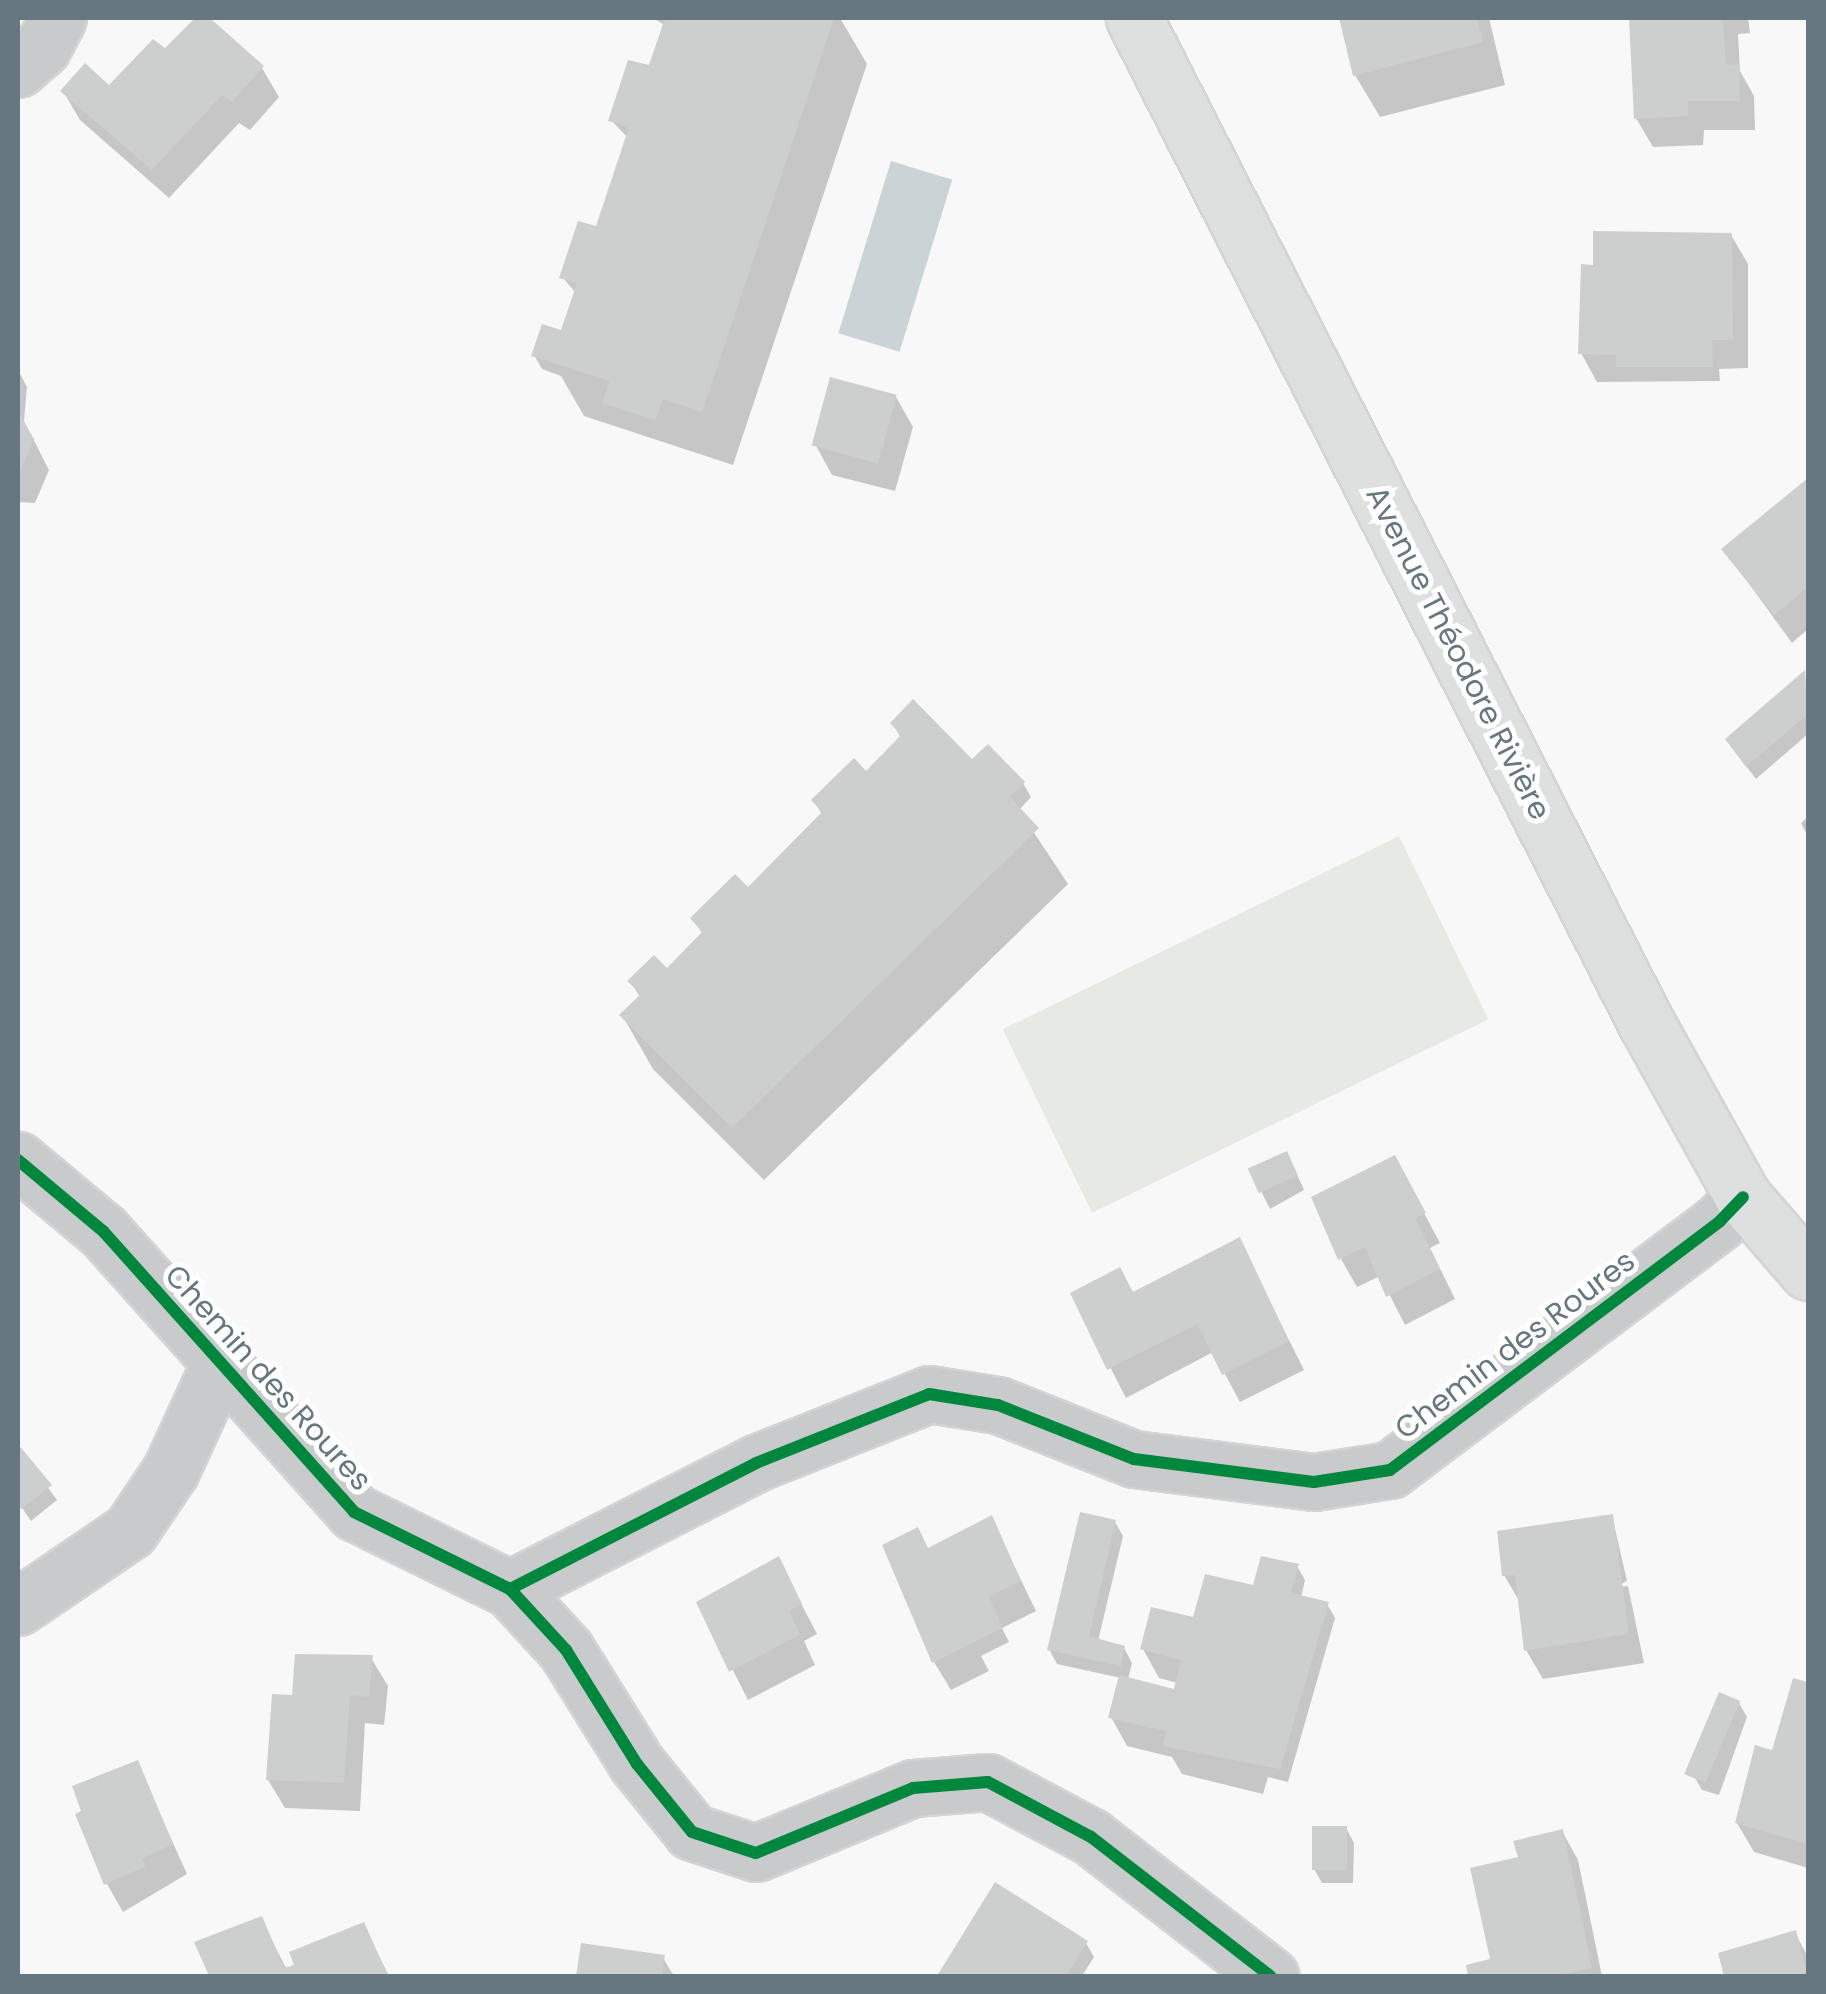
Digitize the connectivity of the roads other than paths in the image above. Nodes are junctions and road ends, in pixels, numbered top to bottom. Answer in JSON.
{"nodes":[{"id":1,"x":58,"y":18,"type":"edge"},
{"id":2,"x":1134,"y":18,"type":"edge"},
{"id":3,"x":18,"y":69,"type":"edge"},
{"id":4,"x":18,"y":1160,"type":"edge"},
{"id":5,"x":1743,"y":1197,"type":"junction"},
{"id":6,"x":1808,"y":1272,"type":"edge"},
{"id":7,"x":220,"y":1363,"type":"junction"},
{"id":8,"x":510,"y":1588,"type":"junction"},
{"id":9,"x":18,"y":1607,"type":"edge"},
{"id":10,"x":1270,"y":1976,"type":"edge"}],
"edges":[{"from":1,"to":3,"type":"street"},
{"from":2,"to":5,"type":"main road","name":"Avenue Théodore Rivière"},
{"from":4,"to":7,"type":"street","name":"Chemin des Roures"},
{"from":5,"to":6,"type":"main road","name":"Avenue Théodore Rivière"},
{"from":5,"to":8,"type":"street","name":"Chemin des Roures"},
{"from":7,"to":8,"type":"street","name":"Chemin des Roures"},
{"from":7,"to":9,"type":"street"},
{"from":8,"to":10,"type":"street","name":"Chemin des Roures"}]}
